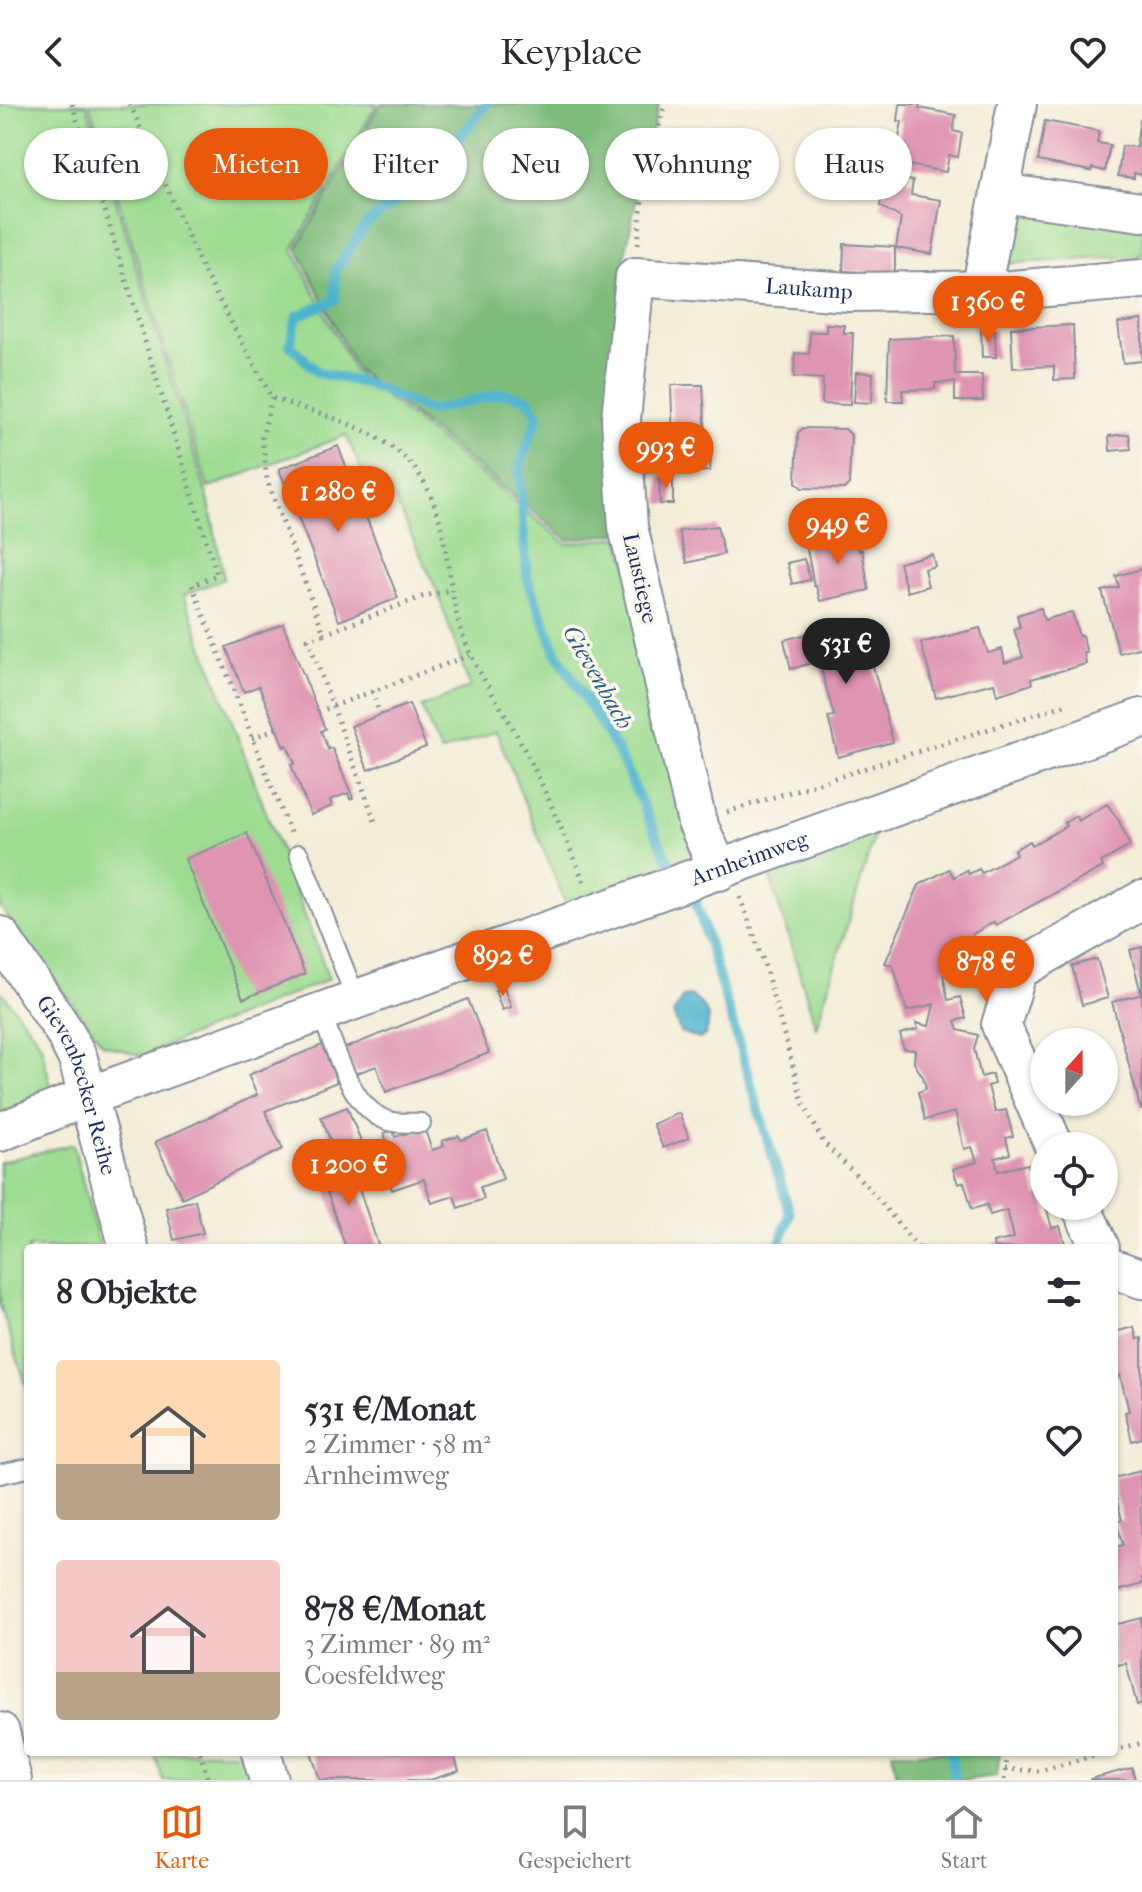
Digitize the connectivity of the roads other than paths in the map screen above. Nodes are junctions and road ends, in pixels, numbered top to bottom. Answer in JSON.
{"nodes":[{"id":1,"x":1017,"y":104,"type":"edge"},
{"id":2,"x":1000,"y":193,"type":"junction"},
{"id":3,"x":1142,"y":212,"type":"edge"},
{"id":4,"x":635,"y":277,"type":"joint"},
{"id":5,"x":1142,"y":279,"type":"edge"},
{"id":6,"x":981,"y":291,"type":"junction"},
{"id":7,"x":1142,"y":718,"type":"edge"},
{"id":8,"x":299,"y":854,"type":"road end"},
{"id":9,"x":714,"y":873,"type":"junction"},
{"id":10,"x":1142,"y":900,"type":"edge"},
{"id":11,"x":0,"y":936,"type":"edge"},
{"id":12,"x":339,"y":1006,"type":"junction"},
{"id":13,"x":89,"y":1096,"type":"junction"},
{"id":14,"x":421,"y":1123,"type":"dead end"},
{"id":15,"x":0,"y":1132,"type":"edge"},
{"id":16,"x":1048,"y":1132,"type":"edge"},
{"id":17,"x":1087,"y":1220,"type":"edge"},
{"id":18,"x":128,"y":1244,"type":"edge"},
{"id":19,"x":1098,"y":1244,"type":"edge"},
{"id":20,"x":1118,"y":1270,"type":"edge"},
{"id":21,"x":1142,"y":1279,"type":"edge"},
{"id":22,"x":24,"y":1469,"type":"edge"},
{"id":23,"x":0,"y":1474,"type":"edge"},
{"id":24,"x":0,"y":1732,"type":"edge"},
{"id":25,"x":262,"y":1756,"type":"edge"},
{"id":26,"x":12,"y":1780,"type":"edge"},
{"id":27,"x":269,"y":1780,"type":"edge"}],
"edges":[{"from":1,"to":2,"type":"street"},
{"from":2,"to":3,"type":"street"},
{"from":2,"to":6,"type":"street"},
{"from":4,"to":6,"type":"street","name":"Laukamp"},
{"from":4,"to":9,"type":"street","name":"Laustiege"},
{"from":5,"to":6,"type":"street","name":"Laukamp"},
{"from":7,"to":9,"type":"street","name":"Arnheimweg"},
{"from":8,"to":12,"type":"lane"},
{"from":9,"to":12,"type":"street","name":"Arnheimweg"},
{"from":10,"to":16,"type":"street"},
{"from":11,"to":13,"type":"street","name":"Gievenbecker Reihe"},
{"from":12,"to":13,"type":"street","name":"Arnheimweg"},
{"from":12,"to":14,"type":"lane"},
{"from":13,"to":15,"type":"street","name":"Arnheimweg"},
{"from":13,"to":18,"type":"street","name":"Gievenbecker Reihe"},
{"from":17,"to":19,"type":"street"},
{"from":20,"to":21,"type":"street"},
{"from":22,"to":23,"type":"lane"},
{"from":24,"to":26,"type":"street"},
{"from":25,"to":27,"type":"street"}]}
